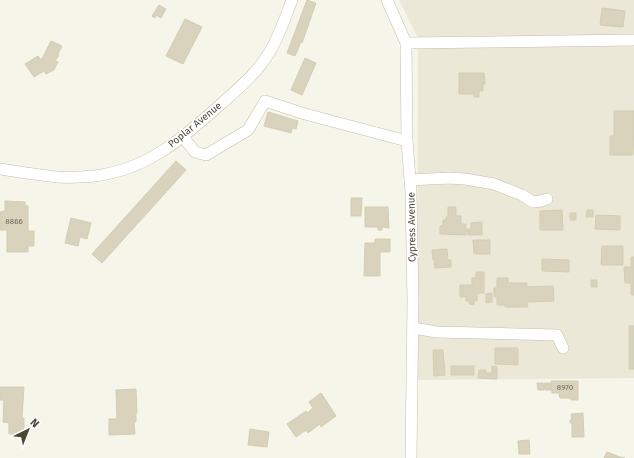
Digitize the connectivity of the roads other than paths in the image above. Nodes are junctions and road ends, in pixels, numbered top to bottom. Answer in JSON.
{"nodes":[{"id":1,"x":292,"y":0,"type":"edge"},
{"id":2,"x":387,"y":0,"type":"edge"},
{"id":3,"x":634,"y":40,"type":"edge"},
{"id":4,"x":406,"y":43,"type":"junction"},
{"id":5,"x":183,"y":137,"type":"junction"},
{"id":6,"x":407,"y":141,"type":"junction"},
{"id":7,"x":0,"y":169,"type":"edge"},
{"id":8,"x":410,"y":180,"type":"junction"},
{"id":9,"x":547,"y":198,"type":"dead end"},
{"id":10,"x":413,"y":328,"type":"junction"},
{"id":11,"x":564,"y":348,"type":"dead end"},
{"id":12,"x":411,"y":458,"type":"edge"}],
"edges":[{"from":1,"to":5,"type":"street","name":"Poplar Avenue"},
{"from":2,"to":4,"type":"street","name":"Cypress Avenue"},
{"from":3,"to":4,"type":"street"},
{"from":4,"to":6,"type":"street","name":"Cypress Avenue"},
{"from":5,"to":6,"type":"street"},
{"from":5,"to":7,"type":"street","name":"Poplar Avenue"},
{"from":6,"to":8,"type":"street","name":"Cypress Avenue"},
{"from":8,"to":9,"type":"street"},
{"from":8,"to":10,"type":"street","name":"Cypress Avenue"},
{"from":10,"to":11,"type":"street"},
{"from":10,"to":12,"type":"street","name":"Cypress Avenue"}]}
